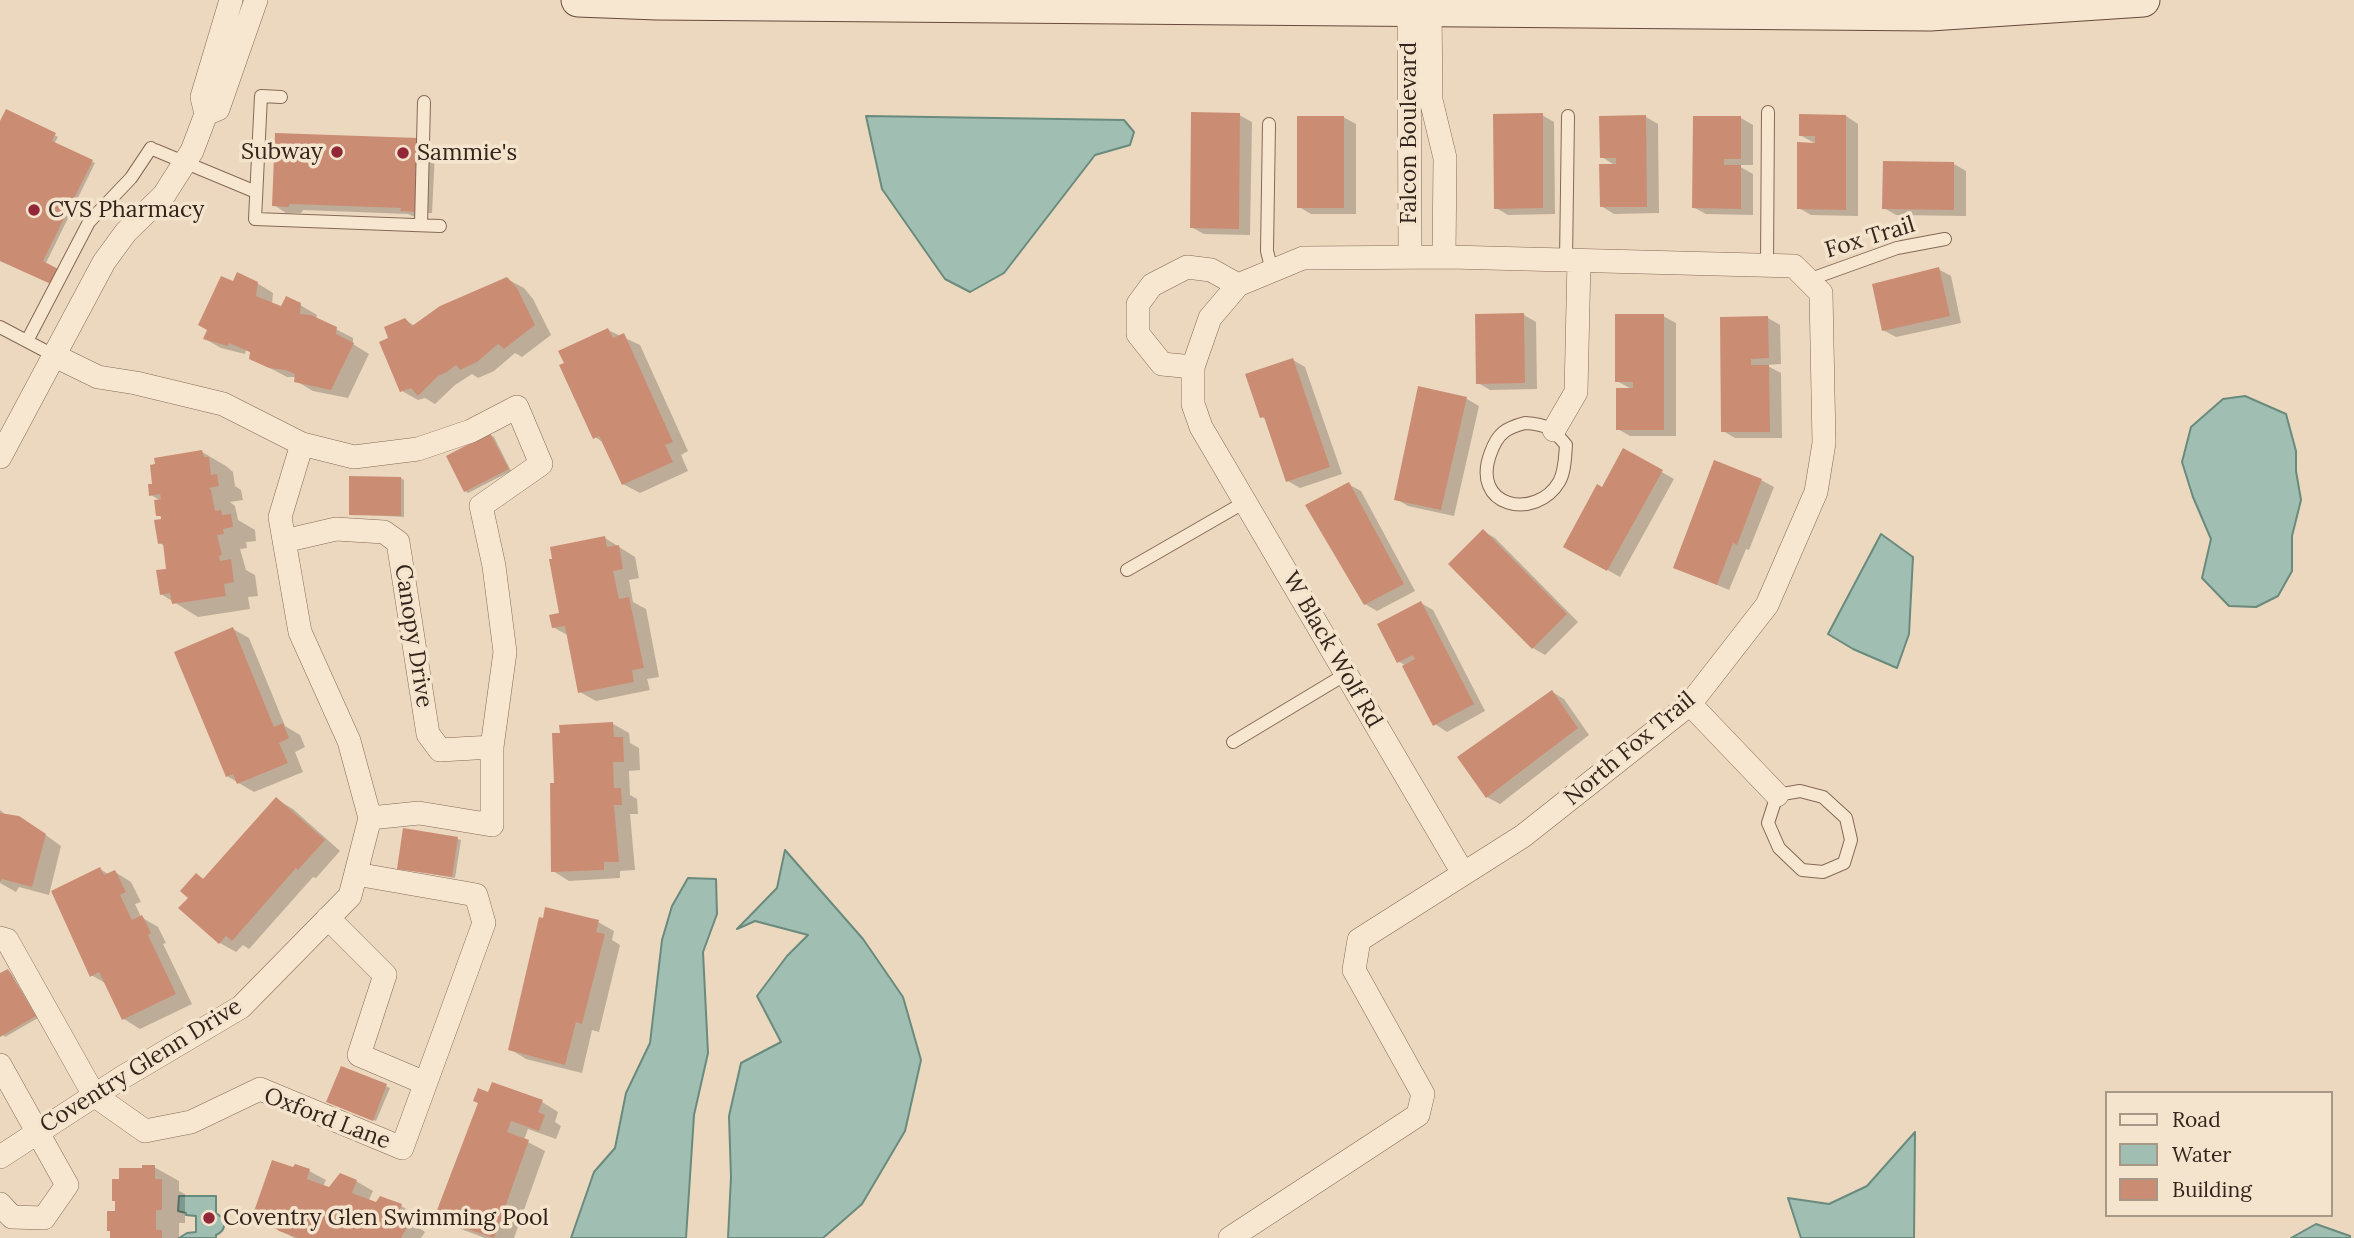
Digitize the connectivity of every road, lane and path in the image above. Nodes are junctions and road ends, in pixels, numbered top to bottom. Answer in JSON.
{"nodes":[{"id":1,"x":231,"y":0,"type":"edge"},
{"id":2,"x":256,"y":0,"type":"edge"},
{"id":3,"x":578,"y":0,"type":"edge"},
{"id":4,"x":2143,"y":0,"type":"edge"},
{"id":5,"x":943,"y":3,"type":"edge"},
{"id":6,"x":1996,"y":5,"type":"edge"},
{"id":7,"x":1420,"y":9,"type":"junction"},
{"id":8,"x":281,"y":97,"type":"dead end"},
{"id":9,"x":424,"y":102,"type":"dead end"},
{"id":10,"x":1768,"y":112,"type":"dead end"},
{"id":11,"x":206,"y":114,"type":"junction"},
{"id":12,"x":1569,"y":116,"type":"dead end"},
{"id":13,"x":1269,"y":124,"type":"dead end"},
{"id":14,"x":186,"y":163,"type":"junction"},
{"id":15,"x":256,"y":192,"type":"junction"},
{"id":16,"x":421,"y":225,"type":"junction"},
{"id":17,"x":440,"y":226,"type":"dead end"},
{"id":18,"x":1945,"y":239,"type":"dead end"},
{"id":19,"x":1402,"y":257,"type":"junction"},
{"id":20,"x":1444,"y":257,"type":"junction"},
{"id":21,"x":1573,"y":261,"type":"junction"},
{"id":22,"x":1767,"y":265,"type":"junction"},
{"id":23,"x":1272,"y":271,"type":"junction"},
{"id":24,"x":1808,"y":280,"type":"junction"},
{"id":25,"x":1238,"y":285,"type":"junction"},
{"id":26,"x":0,"y":327,"type":"edge"},
{"id":27,"x":27,"y":341,"type":"junction"},
{"id":28,"x":55,"y":356,"type":"junction"},
{"id":29,"x":1193,"y":367,"type":"junction"},
{"id":30,"x":1554,"y":430,"type":"junction"},
{"id":31,"x":302,"y":444,"type":"junction"},
{"id":32,"x":0,"y":457,"type":"edge"},
{"id":33,"x":1245,"y":502,"type":"junction"},
{"id":34,"x":284,"y":541,"type":"junction"},
{"id":35,"x":1127,"y":570,"type":"dead end"},
{"id":36,"x":1346,"y":674,"type":"junction"},
{"id":37,"x":1690,"y":704,"type":"junction"},
{"id":38,"x":1233,"y":742,"type":"dead end"},
{"id":39,"x":492,"y":747,"type":"junction"},
{"id":40,"x":1777,"y":795,"type":"junction"},
{"id":41,"x":370,"y":818,"type":"junction"},
{"id":42,"x":1463,"y":873,"type":"junction"},
{"id":43,"x":356,"y":874,"type":"junction"},
{"id":44,"x":328,"y":918,"type":"junction"},
{"id":45,"x":0,"y":938,"type":"edge"},
{"id":46,"x":0,"y":1065,"type":"edge"},
{"id":47,"x":425,"y":1083,"type":"junction"},
{"id":48,"x":94,"y":1094,"type":"junction"},
{"id":49,"x":37,"y":1131,"type":"junction"},
{"id":50,"x":0,"y":1157,"type":"edge"},
{"id":51,"x":0,"y":1204,"type":"edge"},
{"id":52,"x":1230,"y":1238,"type":"edge"}],
"edges":[{"from":1,"to":11,"type":"street"},
{"from":2,"to":11,"type":"street"},
{"from":3,"to":5,"type":"street"},
{"from":4,"to":6,"type":"street"},
{"from":5,"to":7,"type":"street"},
{"from":6,"to":7,"type":"street"},
{"from":7,"to":19,"type":"street","name":"Falcon Boulevard"},
{"from":7,"to":20,"type":"street","name":"Falcon Boulevard"},
{"from":8,"to":15,"type":"lane"},
{"from":9,"to":16,"type":"lane"},
{"from":10,"to":22,"type":"lane"},
{"from":11,"to":14,"type":"street"},
{"from":12,"to":21,"type":"lane"},
{"from":13,"to":23,"type":"lane"},
{"from":14,"to":15,"type":"lane"},
{"from":14,"to":27,"type":"lane"},
{"from":14,"to":28,"type":"street"},
{"from":15,"to":16,"type":"lane"},
{"from":16,"to":17,"type":"lane"},
{"from":18,"to":24,"type":"lane","name":"Fox Trail"},
{"from":19,"to":20,"type":"street"},
{"from":19,"to":23,"type":"street"},
{"from":20,"to":21,"type":"street"},
{"from":21,"to":22,"type":"street"},
{"from":21,"to":30,"type":"street"},
{"from":22,"to":24,"type":"street"},
{"from":23,"to":25,"type":"street"},
{"from":24,"to":37,"type":"street","name":"North Fox Trail"},
{"from":25,"to":29,"type":"street","name":"W Black Wolf Rd"},
{"from":25,"to":29,"type":"street"},
{"from":26,"to":27,"type":"lane"},
{"from":27,"to":28,"type":"lane"},
{"from":28,"to":31,"type":"street"},
{"from":28,"to":32,"type":"street"},
{"from":29,"to":33,"type":"street","name":"W Black Wolf Rd"},
{"from":30,"to":30,"type":"lane"},
{"from":31,"to":34,"type":"street","name":"Coventry Glenn Drive"},
{"from":31,"to":39,"type":"street"},
{"from":33,"to":35,"type":"lane"},
{"from":33,"to":36,"type":"street","name":"W Black Wolf Rd"},
{"from":34,"to":39,"type":"street","name":"Canopy Drive"},
{"from":34,"to":41,"type":"street","name":"Coventry Glenn Drive"},
{"from":36,"to":38,"type":"lane"},
{"from":36,"to":42,"type":"street","name":"W Black Wolf Rd"},
{"from":37,"to":40,"type":"street"},
{"from":37,"to":42,"type":"street","name":"North Fox Trail"},
{"from":39,"to":41,"type":"street"},
{"from":40,"to":40,"type":"lane"},
{"from":41,"to":43,"type":"street","name":"Coventry Glenn Drive"},
{"from":42,"to":52,"type":"street","name":"North Fox Trail"},
{"from":43,"to":44,"type":"street","name":"Coventry Glenn Drive"},
{"from":43,"to":47,"type":"street","name":"Oxford Lane"},
{"from":44,"to":47,"type":"street"},
{"from":44,"to":48,"type":"street","name":"Coventry Glenn Drive"},
{"from":45,"to":48,"type":"street","name":"Oxford Lane"},
{"from":46,"to":49,"type":"street"},
{"from":47,"to":48,"type":"street","name":"Oxford Lane"},
{"from":48,"to":49,"type":"street","name":"Coventry Glenn Drive"},
{"from":49,"to":50,"type":"street","name":"Coventry Glenn Drive"},
{"from":49,"to":51,"type":"street"}]}
